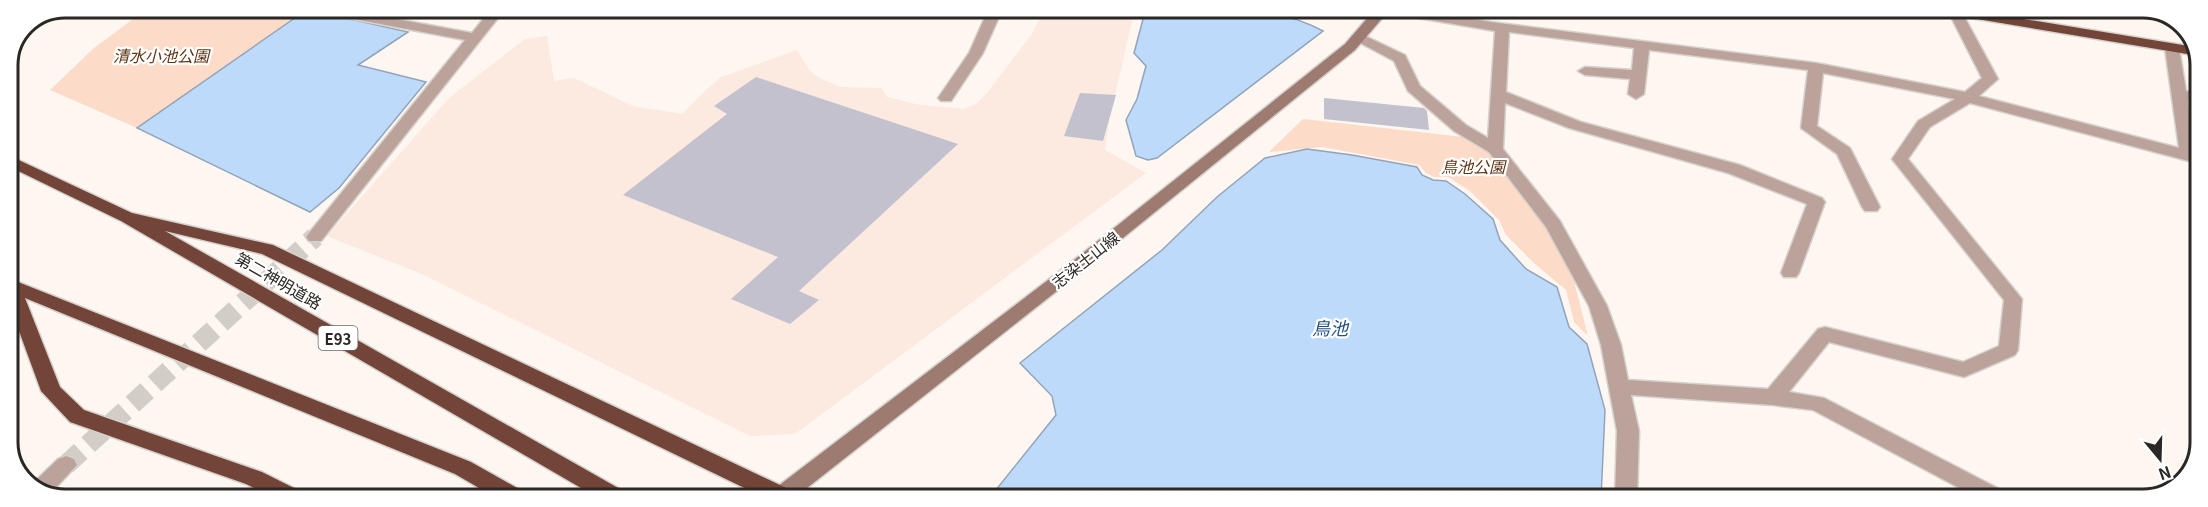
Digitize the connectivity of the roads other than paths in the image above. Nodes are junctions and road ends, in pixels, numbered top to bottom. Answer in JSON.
{"nodes":[{"id":1,"x":370,"y":18,"type":"edge"},
{"id":2,"x":491,"y":18,"type":"edge"},
{"id":3,"x":992,"y":18,"type":"edge"},
{"id":4,"x":1375,"y":18,"type":"edge"},
{"id":5,"x":1446,"y":18,"type":"edge"},
{"id":6,"x":1953,"y":18,"type":"edge"},
{"id":7,"x":1995,"y":18,"type":"edge"},
{"id":8,"x":1502,"y":27,"type":"junction"},
{"id":9,"x":476,"y":38,"type":"junction"},
{"id":10,"x":1358,"y":38,"type":"junction"},
{"id":11,"x":1642,"y":45,"type":"junction"},
{"id":12,"x":2172,"y":48,"type":"junction"},
{"id":13,"x":2187,"y":50,"type":"edge"},
{"id":14,"x":1816,"y":67,"type":"junction"},
{"id":15,"x":1585,"y":71,"type":"dead end"},
{"id":16,"x":1638,"y":75,"type":"junction"},
{"id":17,"x":1636,"y":94,"type":"dead end"},
{"id":18,"x":2178,"y":94,"type":"junction"},
{"id":19,"x":1500,"y":95,"type":"junction"},
{"id":20,"x":1968,"y":97,"type":"junction"},
{"id":21,"x":2190,"y":97,"type":"edge"},
{"id":22,"x":946,"y":98,"type":"dead end"},
{"id":23,"x":2190,"y":142,"type":"edge"},
{"id":24,"x":1495,"y":149,"type":"junction"},
{"id":25,"x":2190,"y":157,"type":"edge"},
{"id":26,"x":18,"y":165,"type":"edge"},
{"id":27,"x":1871,"y":207,"type":"dead end"},
{"id":28,"x":127,"y":217,"type":"junction"},
{"id":29,"x":315,"y":237,"type":"tunnel mouth"},
{"id":30,"x":1790,"y":273,"type":"dead end"},
{"id":31,"x":18,"y":289,"type":"edge"},
{"id":32,"x":18,"y":308,"type":"edge"},
{"id":33,"x":1621,"y":387,"type":"junction"},
{"id":34,"x":1773,"y":397,"type":"junction"},
{"id":35,"x":66,"y":465,"type":"tunnel mouth"},
{"id":36,"x":45,"y":485,"type":"edge"},
{"id":37,"x":276,"y":489,"type":"edge"},
{"id":38,"x":500,"y":489,"type":"edge"},
{"id":39,"x":603,"y":489,"type":"edge"},
{"id":40,"x":766,"y":489,"type":"edge"},
{"id":41,"x":796,"y":489,"type":"edge"},
{"id":42,"x":1626,"y":489,"type":"edge"},
{"id":43,"x":1979,"y":489,"type":"edge"}],
"edges":[{"from":1,"to":9,"type":"street"},
{"from":2,"to":9,"type":"street"},
{"from":3,"to":22,"type":"street"},
{"from":4,"to":10,"type":"main road","name":"志染土山線"},
{"from":5,"to":8,"type":"street"},
{"from":6,"to":20,"type":"street"},
{"from":7,"to":12,"type":"highway"},
{"from":8,"to":11,"type":"street"},
{"from":8,"to":19,"type":"street"},
{"from":9,"to":29,"type":"street"},
{"from":10,"to":24,"type":"street"},
{"from":10,"to":41,"type":"main road","name":"志染土山線"},
{"from":11,"to":14,"type":"street"},
{"from":11,"to":16,"type":"street"},
{"from":12,"to":13,"type":"highway"},
{"from":12,"to":18,"type":"street"},
{"from":14,"to":20,"type":"street"},
{"from":14,"to":27,"type":"street"},
{"from":15,"to":16,"type":"street"},
{"from":16,"to":17,"type":"street"},
{"from":18,"to":21,"type":"street"},
{"from":18,"to":23,"type":"street"},
{"from":19,"to":24,"type":"street"},
{"from":19,"to":30,"type":"street"},
{"from":20,"to":25,"type":"street"},
{"from":20,"to":34,"type":"street"},
{"from":24,"to":33,"type":"street"},
{"from":26,"to":28,"type":"highway","name":"第二神明道路","number":"E93"},
{"from":28,"to":39,"type":"highway","name":"第二神明道路","number":"E93"},
{"from":28,"to":40,"type":"highway"},
{"from":31,"to":38,"type":"highway"},
{"from":32,"to":37,"type":"highway"},
{"from":33,"to":34,"type":"street"},
{"from":33,"to":42,"type":"street"},
{"from":34,"to":43,"type":"street"},
{"from":35,"to":36,"type":"street"}]}
